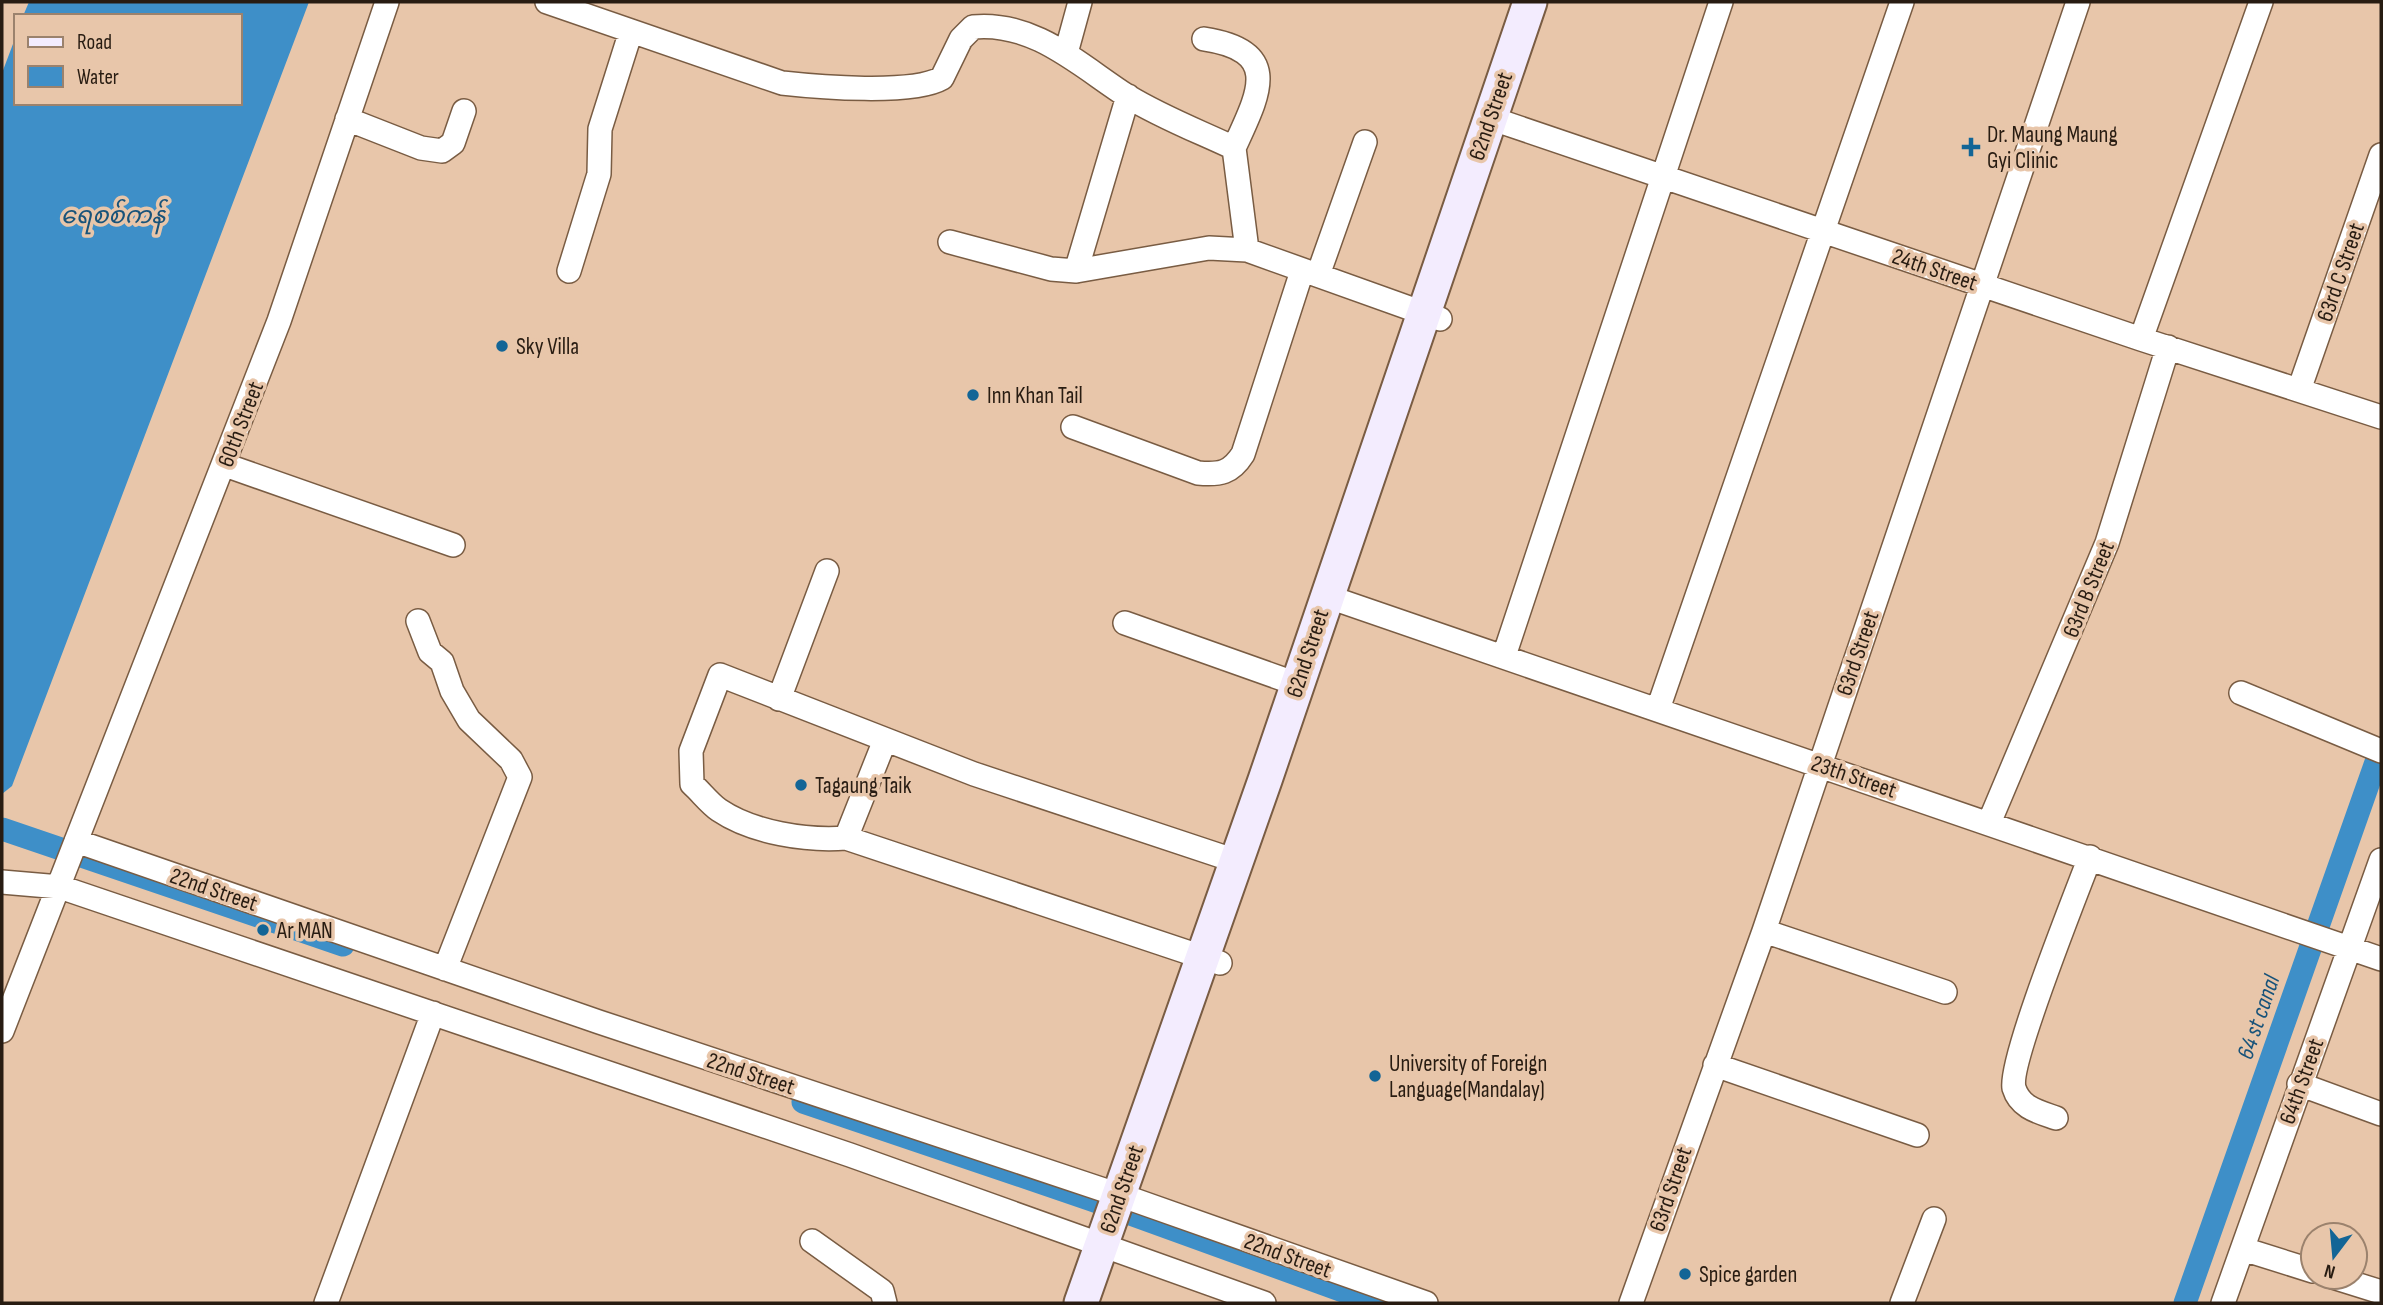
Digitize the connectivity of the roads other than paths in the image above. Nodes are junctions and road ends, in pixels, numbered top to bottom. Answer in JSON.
{"nodes":[{"id":1,"x":387,"y":2,"type":"edge"},
{"id":2,"x":547,"y":2,"type":"edge"},
{"id":3,"x":1530,"y":2,"type":"edge"},
{"id":4,"x":1550,"y":2,"type":"edge"},
{"id":5,"x":1721,"y":2,"type":"edge"},
{"id":6,"x":1902,"y":2,"type":"edge"},
{"id":7,"x":2078,"y":2,"type":"edge"},
{"id":8,"x":2261,"y":2,"type":"edge"},
{"id":9,"x":1073,"y":29,"type":"edge"},
{"id":10,"x":631,"y":31,"type":"junction"},
{"id":11,"x":1204,"y":39,"type":"dead end"},
{"id":12,"x":1128,"y":96,"type":"junction"},
{"id":13,"x":464,"y":111,"type":"dead end"},
{"id":14,"x":347,"y":119,"type":"junction"},
{"id":15,"x":1499,"y":121,"type":"junction"},
{"id":16,"x":1365,"y":142,"type":"dead end"},
{"id":17,"x":1234,"y":148,"type":"junction"},
{"id":18,"x":2381,"y":155,"type":"edge"},
{"id":19,"x":1663,"y":175,"type":"junction"},
{"id":20,"x":1824,"y":230,"type":"junction"},
{"id":21,"x":950,"y":242,"type":"dead end"},
{"id":22,"x":1247,"y":250,"type":"junction"},
{"id":23,"x":569,"y":271,"type":"dead end"},
{"id":24,"x":1076,"y":271,"type":"junction"},
{"id":25,"x":1310,"y":273,"type":"junction"},
{"id":26,"x":1981,"y":284,"type":"junction"},
{"id":27,"x":1432,"y":316,"type":"junction"},
{"id":28,"x":2141,"y":339,"type":"junction"},
{"id":29,"x":2168,"y":347,"type":"junction"},
{"id":30,"x":2299,"y":390,"type":"junction"},
{"id":31,"x":2381,"y":417,"type":"edge"},
{"id":32,"x":1073,"y":426,"type":"dead end"},
{"id":33,"x":225,"y":465,"type":"junction"},
{"id":34,"x":453,"y":545,"type":"dead end"},
{"id":35,"x":827,"y":571,"type":"dead end"},
{"id":36,"x":1334,"y":598,"type":"junction"},
{"id":37,"x":418,"y":621,"type":"dead end"},
{"id":38,"x":1125,"y":623,"type":"dead end"},
{"id":39,"x":1504,"y":656,"type":"junction"},
{"id":40,"x":1297,"y":684,"type":"junction"},
{"id":41,"x":2241,"y":693,"type":"dead end"},
{"id":42,"x":779,"y":699,"type":"junction"},
{"id":43,"x":1658,"y":709,"type":"junction"},
{"id":44,"x":885,"y":740,"type":"junction"},
{"id":45,"x":2381,"y":750,"type":"edge"},
{"id":46,"x":1819,"y":765,"type":"junction"},
{"id":47,"x":1989,"y":823,"type":"junction"},
{"id":48,"x":846,"y":838,"type":"junction"},
{"id":49,"x":75,"y":844,"type":"junction"},
{"id":50,"x":2090,"y":857,"type":"junction"},
{"id":51,"x":2381,"y":860,"type":"edge"},
{"id":52,"x":1236,"y":861,"type":"junction"},
{"id":53,"x":2,"y":882,"type":"edge"},
{"id":54,"x":62,"y":882,"type":"junction"},
{"id":55,"x":1764,"y":931,"type":"junction"},
{"id":56,"x":2351,"y":947,"type":"junction"},
{"id":57,"x":2381,"y":959,"type":"edge"},
{"id":58,"x":1211,"y":960,"type":"junction"},
{"id":59,"x":445,"y":969,"type":"junction"},
{"id":60,"x":1945,"y":992,"type":"dead end"},
{"id":61,"x":433,"y":1013,"type":"junction"},
{"id":62,"x":2,"y":1031,"type":"edge"},
{"id":63,"x":1715,"y":1065,"type":"junction"},
{"id":64,"x":2300,"y":1084,"type":"junction"},
{"id":65,"x":2381,"y":1114,"type":"edge"},
{"id":66,"x":2056,"y":1118,"type":"dead end"},
{"id":67,"x":1917,"y":1135,"type":"dead end"},
{"id":68,"x":1127,"y":1202,"type":"junction"},
{"id":69,"x":1934,"y":1219,"type":"dead end"},
{"id":70,"x":812,"y":1241,"type":"dead end"},
{"id":71,"x":1112,"y":1246,"type":"junction"},
{"id":72,"x":2243,"y":1249,"type":"junction"},
{"id":73,"x":2299,"y":1267,"type":"edge"},
{"id":74,"x":326,"y":1303,"type":"edge"},
{"id":75,"x":885,"y":1303,"type":"edge"},
{"id":76,"x":1082,"y":1303,"type":"edge"},
{"id":77,"x":1103,"y":1303,"type":"edge"},
{"id":78,"x":1264,"y":1303,"type":"edge"},
{"id":79,"x":1426,"y":1303,"type":"edge"},
{"id":80,"x":1631,"y":1303,"type":"edge"},
{"id":81,"x":1902,"y":1303,"type":"edge"},
{"id":82,"x":2224,"y":1303,"type":"edge"}],
"edges":[{"from":1,"to":14,"type":"street","name":"60th Street"},
{"from":2,"to":10,"type":"street"},
{"from":3,"to":15,"type":"main road","name":"62nd Street"},
{"from":4,"to":15,"type":"main road","name":"62nd Street"},
{"from":5,"to":19,"type":"street"},
{"from":6,"to":20,"type":"street"},
{"from":7,"to":26,"type":"street","name":"63rd Street"},
{"from":8,"to":28,"type":"street"},
{"from":9,"to":10,"type":"street"},
{"from":9,"to":12,"type":"street"},
{"from":10,"to":23,"type":"street"},
{"from":11,"to":17,"type":"street"},
{"from":12,"to":17,"type":"street"},
{"from":12,"to":24,"type":"street"},
{"from":13,"to":14,"type":"street"},
{"from":14,"to":33,"type":"street","name":"60th Street"},
{"from":15,"to":19,"type":"street","name":"24th Street"},
{"from":15,"to":27,"type":"main road","name":"62nd Street"},
{"from":16,"to":25,"type":"street"},
{"from":17,"to":22,"type":"street"},
{"from":18,"to":30,"type":"street","name":"63rd C Street"},
{"from":19,"to":20,"type":"street","name":"24th Street"},
{"from":19,"to":39,"type":"street"},
{"from":20,"to":26,"type":"street","name":"24th Street"},
{"from":20,"to":43,"type":"street"},
{"from":21,"to":24,"type":"street"},
{"from":22,"to":24,"type":"street"},
{"from":22,"to":25,"type":"street"},
{"from":25,"to":27,"type":"street"},
{"from":25,"to":32,"type":"street"},
{"from":26,"to":28,"type":"street","name":"24th Street"},
{"from":26,"to":46,"type":"street","name":"63rd Street"},
{"from":27,"to":36,"type":"main road","name":"62nd Street"},
{"from":28,"to":29,"type":"street","name":"24th Street"},
{"from":29,"to":30,"type":"street","name":"24th Street"},
{"from":29,"to":47,"type":"street","name":"63rd B Street"},
{"from":30,"to":31,"type":"street","name":"24th Street"},
{"from":33,"to":34,"type":"street"},
{"from":33,"to":49,"type":"street","name":"60th Street"},
{"from":35,"to":42,"type":"street"},
{"from":36,"to":39,"type":"street","name":"23th Street"},
{"from":36,"to":40,"type":"main road","name":"62nd Street"},
{"from":36,"to":58,"type":"main road","name":"62nd Street"},
{"from":37,"to":59,"type":"street"},
{"from":38,"to":40,"type":"street"},
{"from":39,"to":43,"type":"street","name":"23th Street"},
{"from":40,"to":52,"type":"main road","name":"62nd Street"},
{"from":41,"to":45,"type":"street"},
{"from":42,"to":44,"type":"street"},
{"from":42,"to":48,"type":"street"},
{"from":43,"to":46,"type":"street","name":"23th Street"},
{"from":44,"to":48,"type":"street"},
{"from":44,"to":52,"type":"street"},
{"from":46,"to":47,"type":"street","name":"23th Street"},
{"from":46,"to":55,"type":"street","name":"63rd Street"},
{"from":47,"to":50,"type":"street","name":"23th Street"},
{"from":48,"to":58,"type":"street"},
{"from":49,"to":54,"type":"street","name":"60th Street"},
{"from":49,"to":59,"type":"street","name":"22nd Street"},
{"from":50,"to":56,"type":"street","name":"23th Street"},
{"from":50,"to":66,"type":"street"},
{"from":51,"to":56,"type":"street","name":"64th Street"},
{"from":52,"to":58,"type":"main road","name":"62nd Street"},
{"from":53,"to":54,"type":"street","name":"22nd Street"},
{"from":54,"to":61,"type":"street","name":"22nd Street"},
{"from":54,"to":62,"type":"street"},
{"from":55,"to":60,"type":"street"},
{"from":55,"to":63,"type":"street","name":"63rd Street"},
{"from":56,"to":57,"type":"street","name":"23th Street"},
{"from":56,"to":64,"type":"street","name":"64th Street"},
{"from":58,"to":68,"type":"main road","name":"62nd Street"},
{"from":59,"to":68,"type":"street","name":"22nd Street"},
{"from":61,"to":71,"type":"street","name":"22nd Street"},
{"from":61,"to":74,"type":"street"},
{"from":63,"to":67,"type":"street"},
{"from":63,"to":80,"type":"street","name":"63rd Street"},
{"from":64,"to":65,"type":"street"},
{"from":64,"to":72,"type":"street","name":"64th Street"},
{"from":68,"to":71,"type":"main road","name":"62nd Street"},
{"from":68,"to":79,"type":"street","name":"22nd Street"},
{"from":69,"to":81,"type":"street"},
{"from":70,"to":75,"type":"street"},
{"from":71,"to":76,"type":"main road","name":"62nd Street"},
{"from":71,"to":77,"type":"main road","name":"62nd Street"},
{"from":71,"to":78,"type":"street","name":"22nd Street"},
{"from":72,"to":73,"type":"street"},
{"from":72,"to":82,"type":"street","name":"64th Street"}]}
